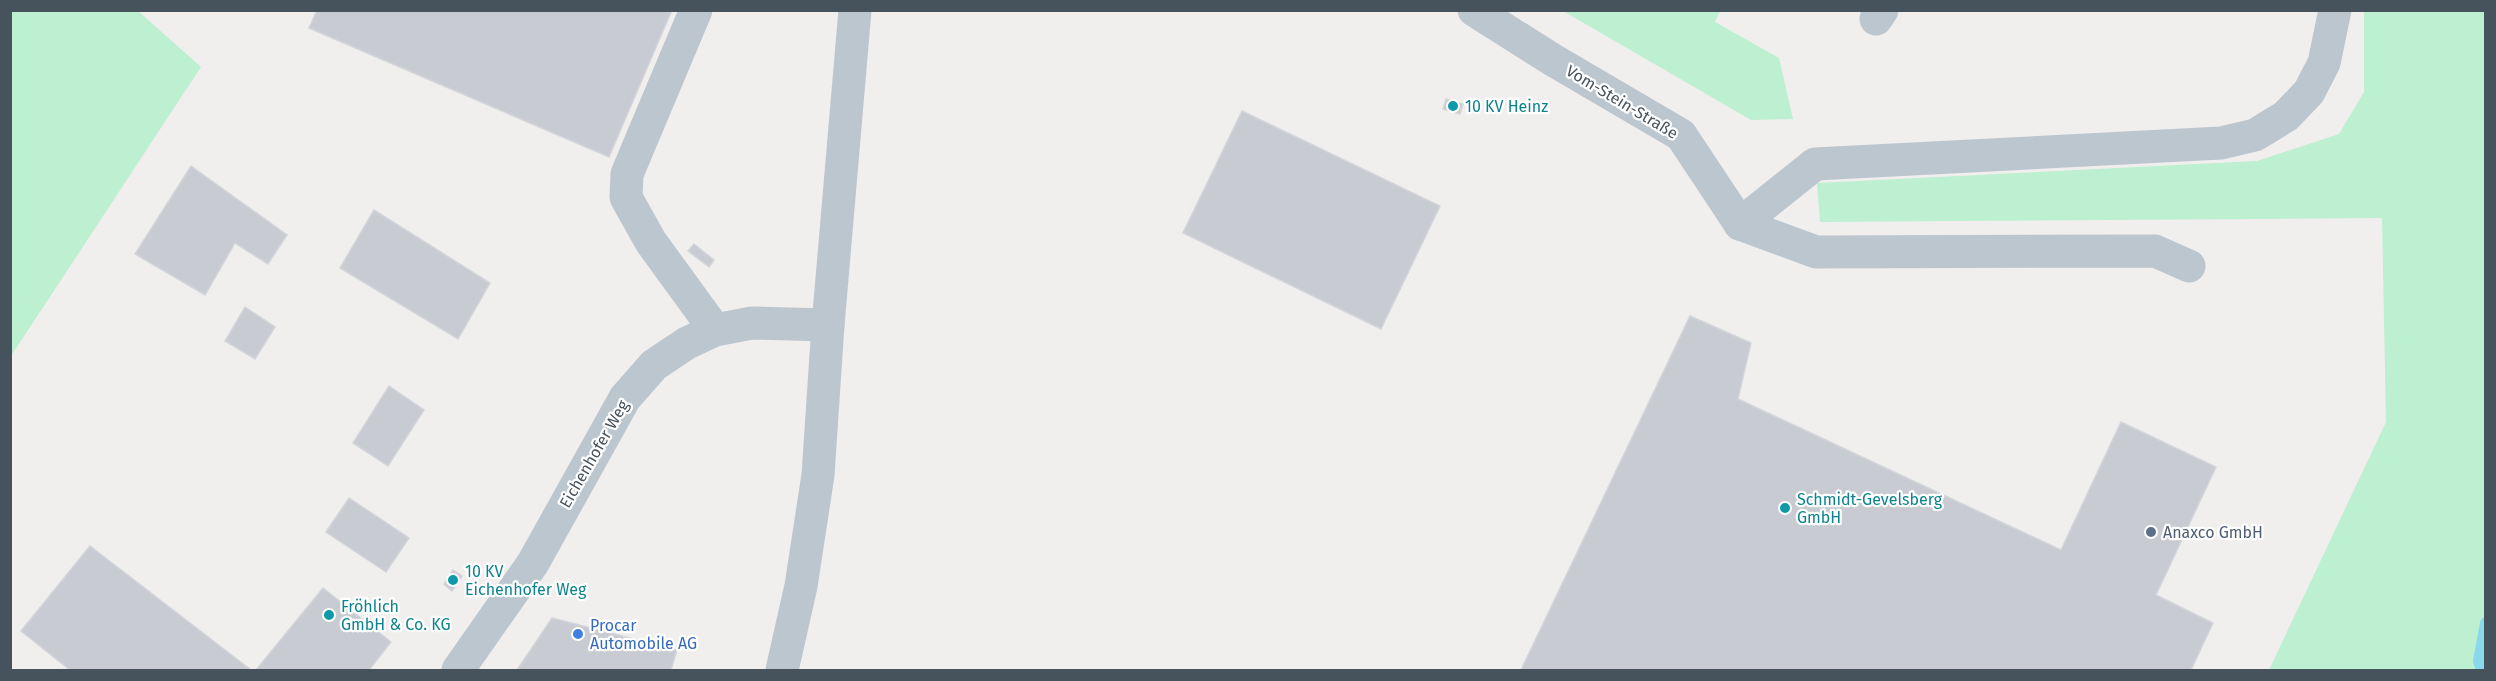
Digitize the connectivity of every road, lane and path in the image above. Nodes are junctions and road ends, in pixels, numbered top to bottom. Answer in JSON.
{"nodes":[{"id":1,"x":696,"y":10,"type":"edge"},
{"id":2,"x":855,"y":10,"type":"edge"},
{"id":3,"x":1474,"y":10,"type":"edge"},
{"id":4,"x":2335,"y":10,"type":"edge"},
{"id":5,"x":1740,"y":224,"type":"junction"},
{"id":6,"x":2189,"y":266,"type":"dead end"},
{"id":7,"x":828,"y":326,"type":"junction"},
{"id":8,"x":715,"y":330,"type":"junction"},
{"id":9,"x":458,"y":670,"type":"edge"},
{"id":10,"x":782,"y":670,"type":"edge"}],
"edges":[{"from":1,"to":8,"type":"street"},
{"from":2,"to":7,"type":"street"},
{"from":3,"to":5,"type":"street","name":"Vom-Stein-Straße"},
{"from":4,"to":5,"type":"street"},
{"from":5,"to":6,"type":"street"},
{"from":7,"to":8,"type":"street","name":"Eichenhofer Weg"},
{"from":7,"to":10,"type":"street"},
{"from":8,"to":9,"type":"street","name":"Eichenhofer Weg"}]}
